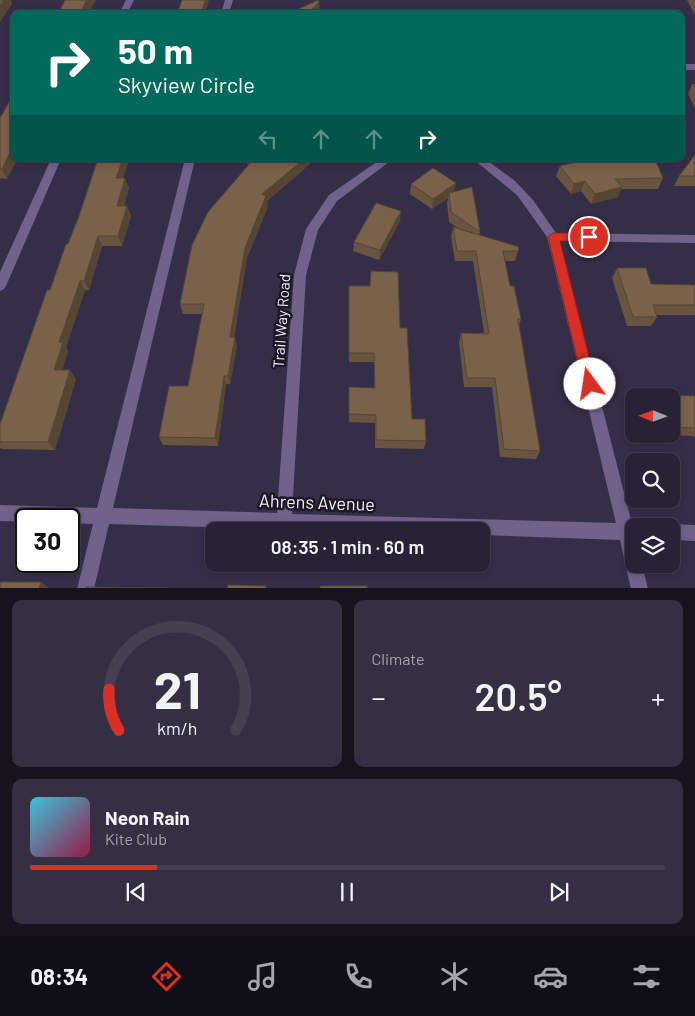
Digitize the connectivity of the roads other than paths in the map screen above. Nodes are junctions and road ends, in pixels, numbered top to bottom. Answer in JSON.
{"nodes":[{"id":1,"x":55,"y":162,"type":"edge"},
{"id":2,"x":189,"y":162,"type":"edge"},
{"id":3,"x":384,"y":162,"type":"edge"},
{"id":4,"x":483,"y":162,"type":"edge"},
{"id":5,"x":553,"y":237,"type":"junction"},
{"id":6,"x":695,"y":239,"type":"edge"},
{"id":7,"x":0,"y":286,"type":"edge"},
{"id":8,"x":0,"y":513,"type":"edge"},
{"id":9,"x":102,"y":516,"type":"junction"},
{"id":10,"x":626,"y":518,"type":"edge"},
{"id":11,"x":284,"y":521,"type":"junction"},
{"id":12,"x":625,"y":532,"type":"edge"},
{"id":13,"x":680,"y":532,"type":"edge"},
{"id":14,"x":695,"y":533,"type":"edge"},
{"id":15,"x":637,"y":573,"type":"edge"},
{"id":16,"x":85,"y":588,"type":"edge"},
{"id":17,"x":640,"y":588,"type":"edge"}],
"edges":[{"from":1,"to":7,"type":"street"},
{"from":2,"to":9,"type":"street"},
{"from":3,"to":11,"type":"street","name":"Trail Way Road"},
{"from":4,"to":5,"type":"street"},
{"from":5,"to":6,"type":"street"},
{"from":5,"to":10,"type":"street"},
{"from":8,"to":9,"type":"street","name":"Ahrens Avenue"},
{"from":9,"to":11,"type":"street","name":"Ahrens Avenue"},
{"from":9,"to":16,"type":"street"},
{"from":11,"to":12,"type":"street","name":"Ahrens Avenue"},
{"from":13,"to":14,"type":"street"},
{"from":15,"to":17,"type":"street"}]}
